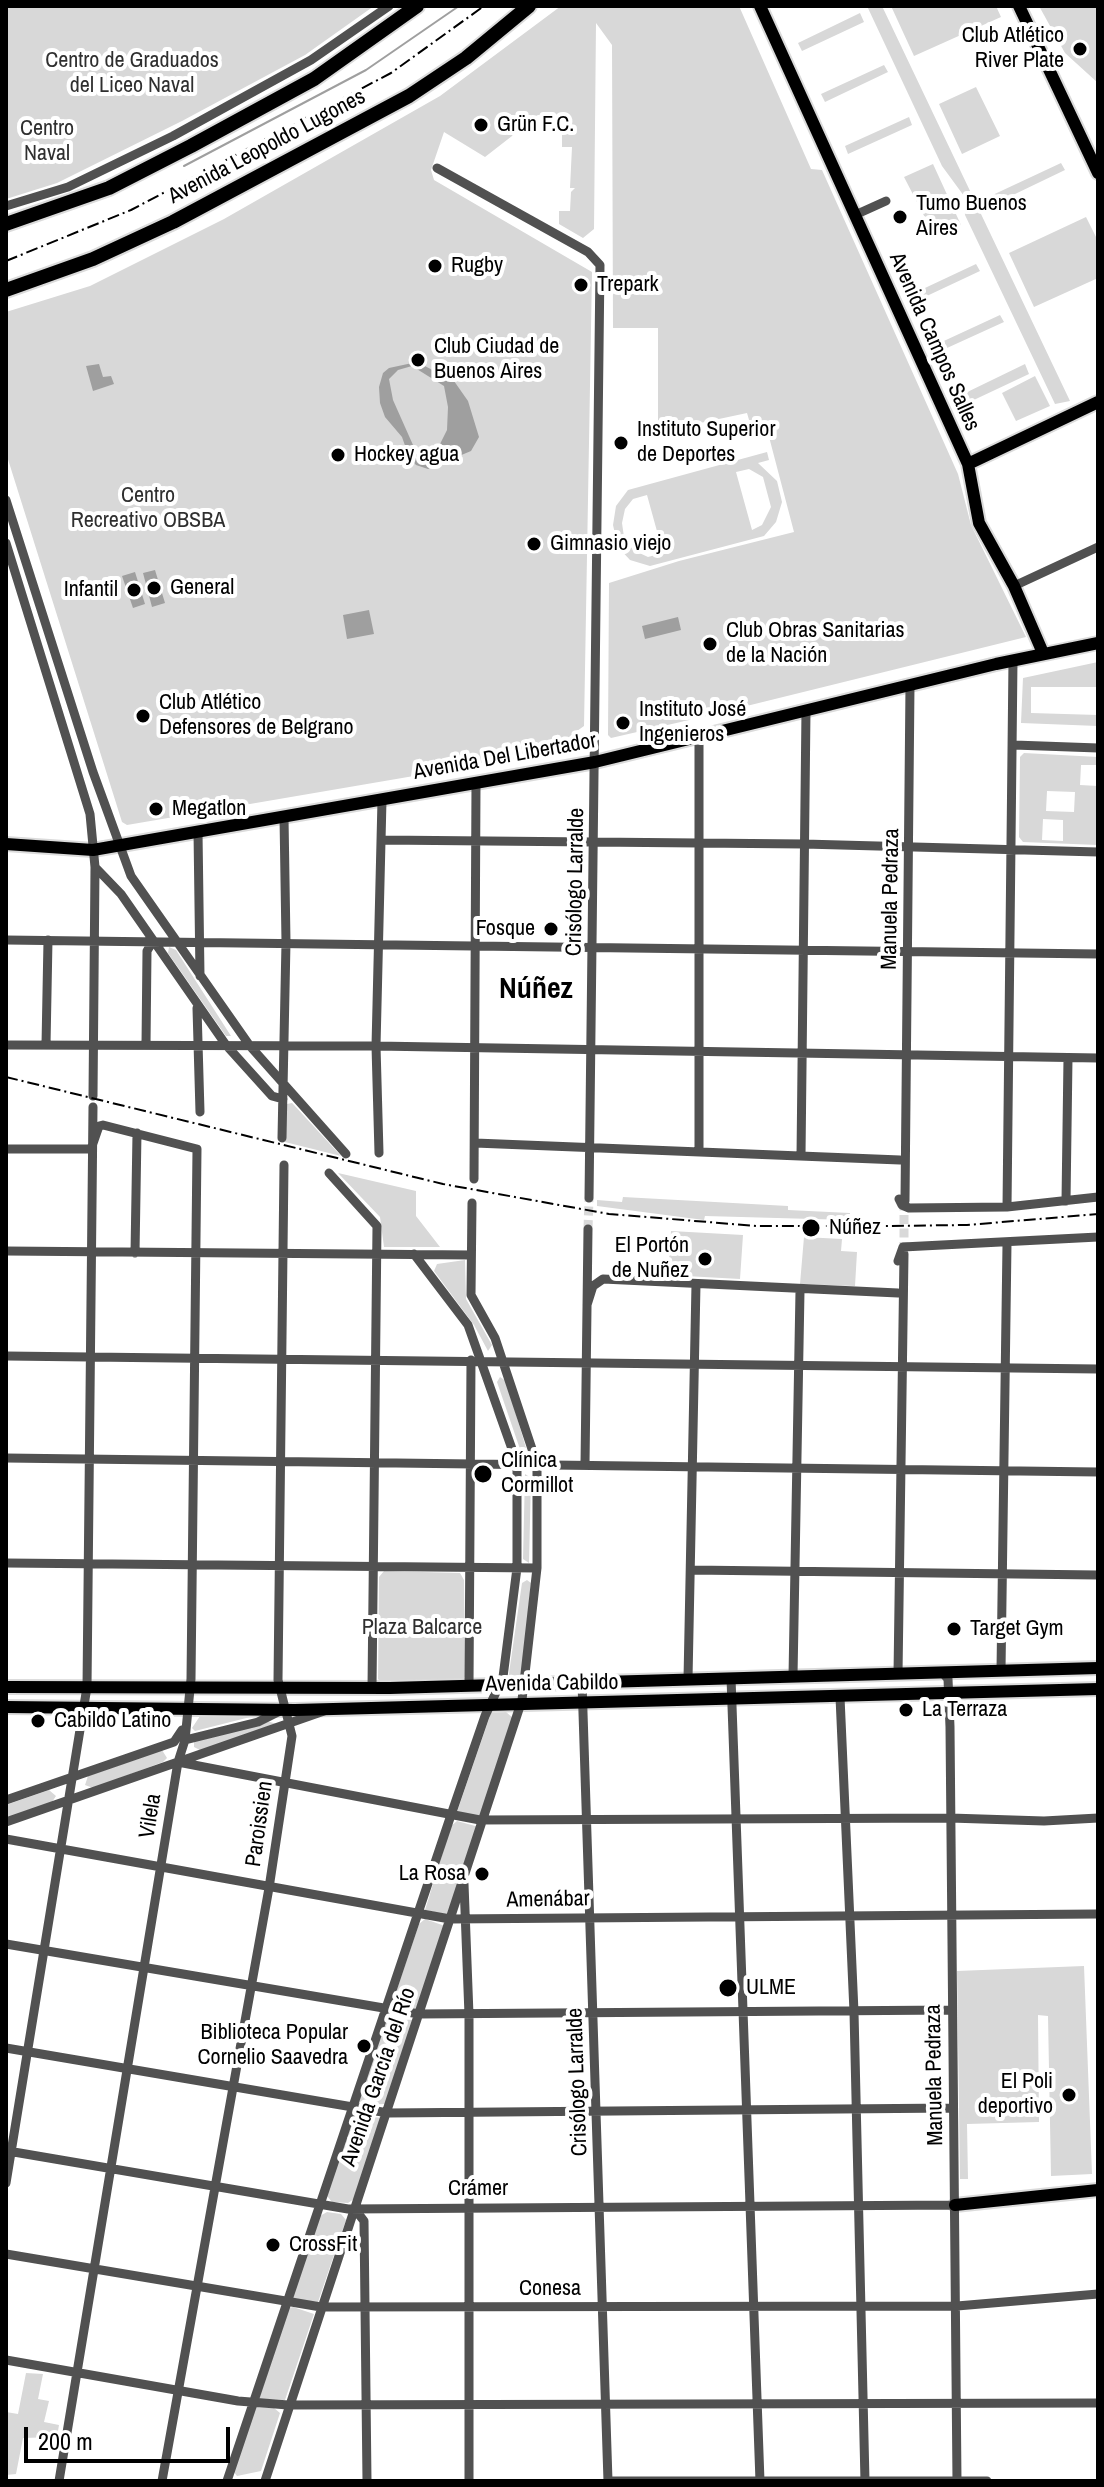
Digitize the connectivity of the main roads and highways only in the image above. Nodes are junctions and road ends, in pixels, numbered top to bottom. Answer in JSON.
{"nodes":[{"id":1,"x":417,"y":6,"type":"edge"},
{"id":2,"x":529,"y":6,"type":"edge"},
{"id":3,"x":760,"y":6,"type":"edge"},
{"id":4,"x":1011,"y":6,"type":"edge"},
{"id":5,"x":1019,"y":6,"type":"edge"},
{"id":6,"x":1026,"y":20,"type":"junction"},
{"id":7,"x":1098,"y":173,"type":"edge"},
{"id":8,"x":6,"y":224,"type":"edge"},
{"id":9,"x":6,"y":290,"type":"edge"},
{"id":10,"x":1098,"y":402,"type":"edge"},
{"id":11,"x":968,"y":464,"type":"junction"},
{"id":12,"x":1098,"y":643,"type":"edge"},
{"id":13,"x":1043,"y":653,"type":"junction"},
{"id":14,"x":6,"y":844,"type":"edge"},
{"id":15,"x":1098,"y":1668,"type":"edge"},
{"id":16,"x":6,"y":1687,"type":"edge"},
{"id":17,"x":1098,"y":1689,"type":"edge"},
{"id":18,"x":6,"y":1707,"type":"edge"},
{"id":19,"x":1098,"y":2190,"type":"edge"},
{"id":20,"x":955,"y":2205,"type":"road end"}],
"edges":[{"from":1,"to":8,"type":"highway"},
{"from":2,"to":9,"type":"highway","name":"Avenida Leopoldo Lugones"},
{"from":3,"to":11,"type":"main road","name":"Avenida Campos Salles"},
{"from":4,"to":6,"type":"main road"},
{"from":5,"to":6,"type":"main road"},
{"from":6,"to":7,"type":"main road"},
{"from":10,"to":11,"type":"main road"},
{"from":11,"to":13,"type":"main road","name":"Avenida Campos Salles"},
{"from":12,"to":13,"type":"main road","name":"Avenida Del Libertador"},
{"from":13,"to":14,"type":"main road","name":"Avenida Del Libertador"},
{"from":15,"to":16,"type":"main road","name":"Avenida Cabildo"},
{"from":17,"to":18,"type":"main road","name":"Avenida Cabildo"},
{"from":19,"to":20,"type":"main road"}]}
